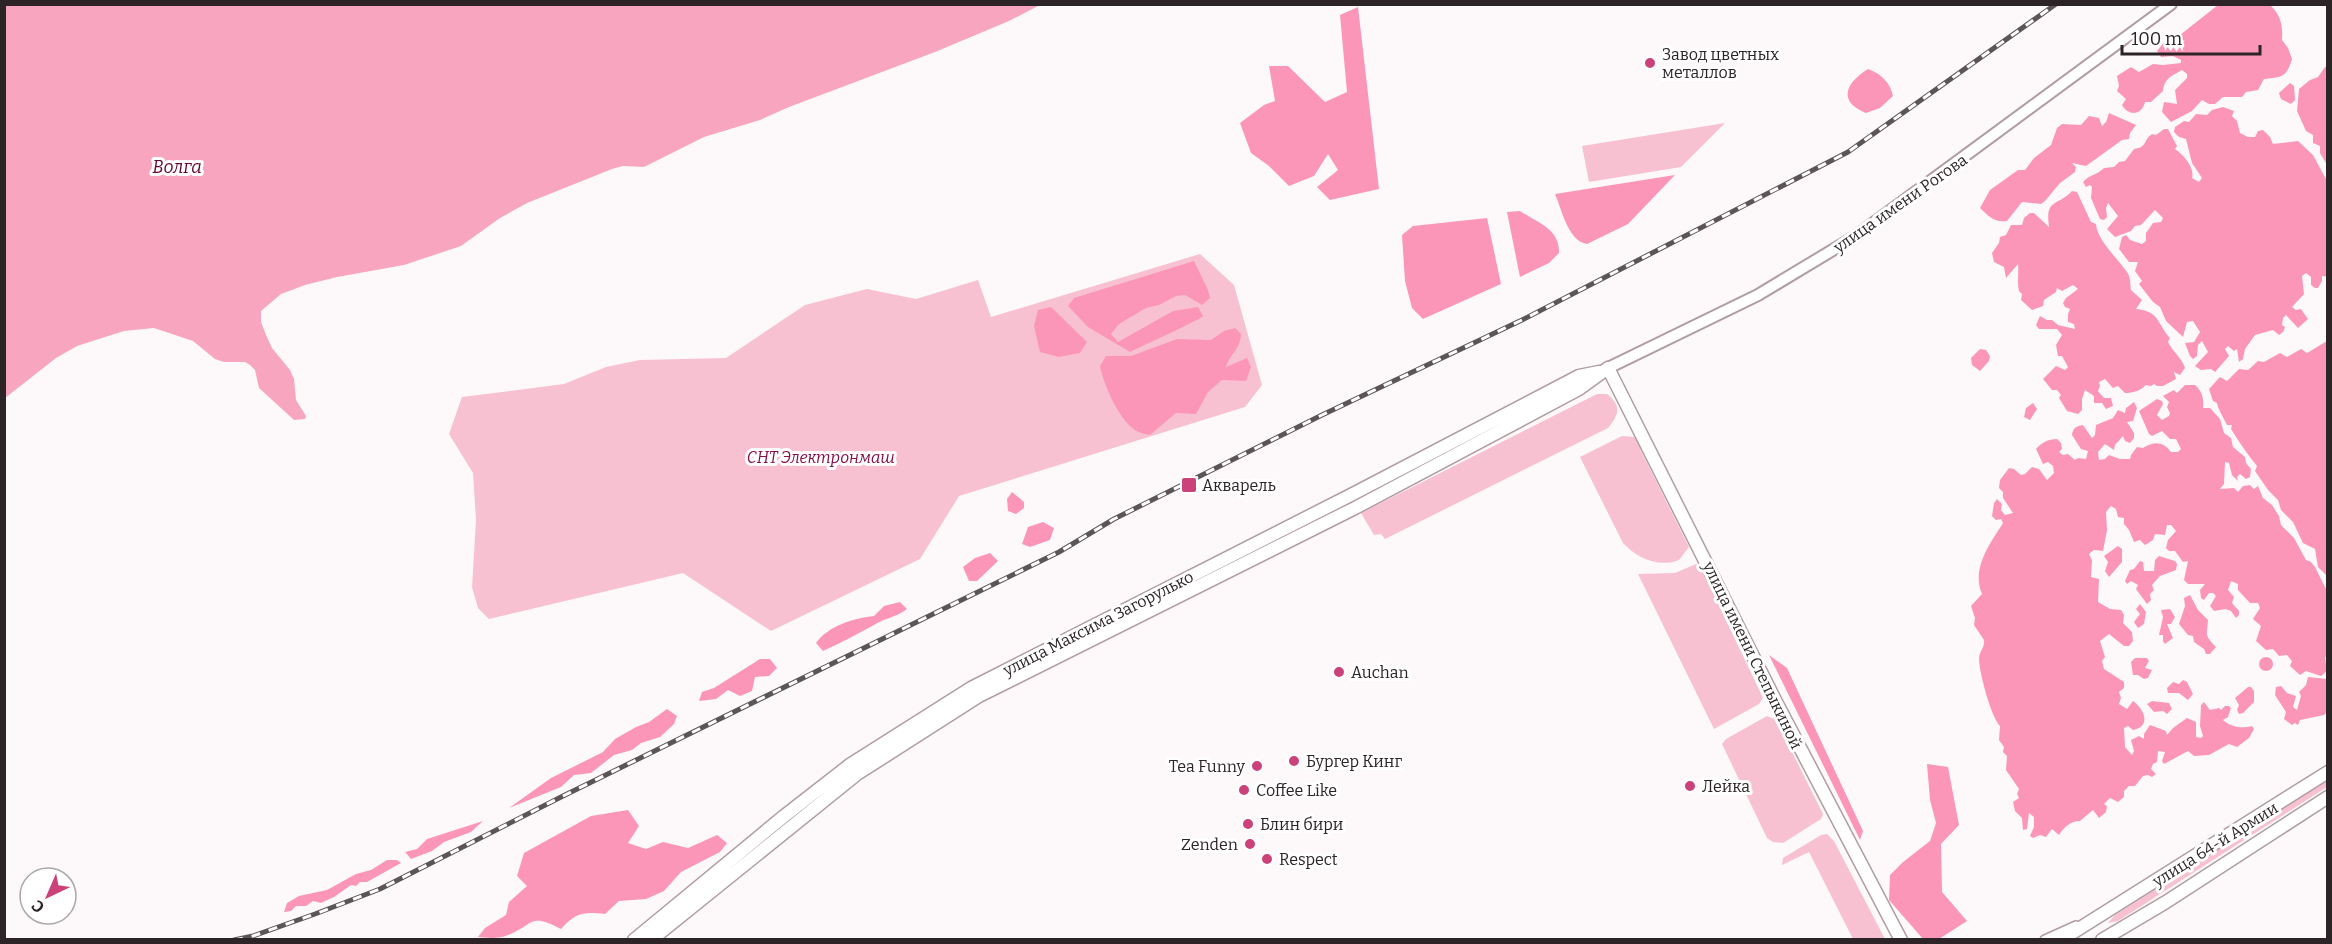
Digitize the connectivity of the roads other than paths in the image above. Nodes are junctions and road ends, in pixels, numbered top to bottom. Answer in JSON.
{"nodes":[{"id":1,"x":2171,"y":4,"type":"edge"},
{"id":2,"x":1604,"y":370,"type":"junction"},
{"id":3,"x":2328,"y":772,"type":"edge"},
{"id":4,"x":2328,"y":797,"type":"edge"},
{"id":5,"x":2166,"y":902,"type":"junction"},
{"id":6,"x":2102,"y":914,"type":"junction"},
{"id":7,"x":634,"y":939,"type":"edge"},
{"id":8,"x":651,"y":939,"type":"edge"},
{"id":9,"x":1901,"y":939,"type":"edge"},
{"id":10,"x":2045,"y":939,"type":"edge"},
{"id":11,"x":2061,"y":939,"type":"edge"},
{"id":12,"x":2102,"y":939,"type":"edge"},
{"id":13,"x":2108,"y":939,"type":"edge"}],
"edges":[{"from":1,"to":2,"type":"main road","name":"улица имени Рогова"},
{"from":2,"to":7,"type":"main road","name":"улица Максима Загорулько"},
{"from":2,"to":8,"type":"main road","name":"улица Максима Загорулько"},
{"from":2,"to":9,"type":"main road","name":"улица имени Степыкиной"},
{"from":3,"to":6,"type":"main road","name":"улица 64-й Армии"},
{"from":4,"to":5,"type":"main road","name":"улица 64-й Армии"},
{"from":5,"to":12,"type":"main road","name":"улица 64-й Армии"},
{"from":5,"to":13,"type":"street"},
{"from":6,"to":10,"type":"street"},
{"from":6,"to":11,"type":"main road","name":"улица 64-й Армии"}]}
